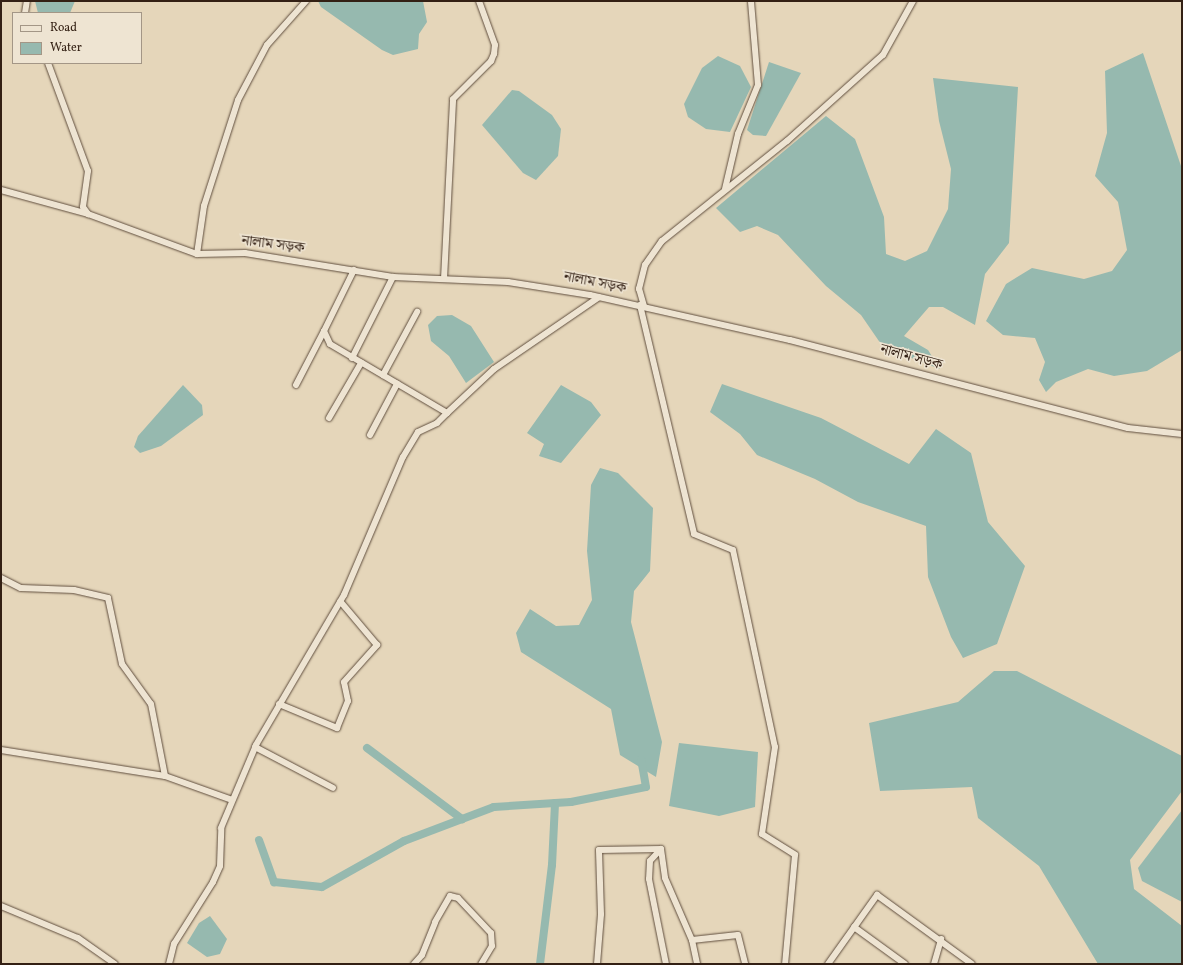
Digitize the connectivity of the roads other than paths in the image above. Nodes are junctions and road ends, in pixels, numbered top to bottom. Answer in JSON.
{"nodes":[{"id":1,"x":26,"y":1,"type":"edge"},
{"id":2,"x":306,"y":1,"type":"edge"},
{"id":3,"x":479,"y":1,"type":"edge"},
{"id":4,"x":752,"y":1,"type":"edge"},
{"id":5,"x":914,"y":1,"type":"edge"},
{"id":6,"x":25,"y":12,"type":"edge"},
{"id":7,"x":48,"y":64,"type":"edge"},
{"id":8,"x":725,"y":189,"type":"junction"},
{"id":9,"x":1,"y":190,"type":"edge"},
{"id":10,"x":88,"y":214,"type":"junction"},
{"id":11,"x":197,"y":254,"type":"junction"},
{"id":12,"x":354,"y":270,"type":"junction"},
{"id":13,"x":393,"y":277,"type":"junction"},
{"id":14,"x":444,"y":279,"type":"junction"},
{"id":15,"x":599,"y":297,"type":"junction"},
{"id":16,"x":642,"y":306,"type":"junction"},
{"id":17,"x":416,"y":312,"type":"dead end"},
{"id":18,"x":324,"y":331,"type":"junction"},
{"id":19,"x":352,"y":358,"type":"junction"},
{"id":20,"x":361,"y":363,"type":"junction"},
{"id":21,"x":383,"y":375,"type":"junction"},
{"id":22,"x":397,"y":384,"type":"junction"},
{"id":23,"x":296,"y":385,"type":"dead end"},
{"id":24,"x":447,"y":413,"type":"junction"},
{"id":25,"x":329,"y":418,"type":"dead end"},
{"id":26,"x":370,"y":434,"type":"dead end"},
{"id":27,"x":1182,"y":434,"type":"edge"},
{"id":28,"x":1,"y":578,"type":"edge"},
{"id":29,"x":340,"y":601,"type":"junction"},
{"id":30,"x":279,"y":704,"type":"junction"},
{"id":31,"x":255,"y":747,"type":"junction"},
{"id":32,"x":1,"y":750,"type":"edge"},
{"id":33,"x":165,"y":776,"type":"junction"},
{"id":34,"x":333,"y":788,"type":"dead end"},
{"id":35,"x":232,"y":800,"type":"junction"},
{"id":36,"x":662,"y":849,"type":"junction"},
{"id":37,"x":1,"y":906,"type":"edge"},
{"id":38,"x":854,"y":927,"type":"junction"},
{"id":39,"x":941,"y":939,"type":"junction"},
{"id":40,"x":692,"y":940,"type":"junction"},
{"id":41,"x":115,"y":964,"type":"edge"},
{"id":42,"x":169,"y":964,"type":"edge"},
{"id":43,"x":414,"y":964,"type":"edge"},
{"id":44,"x":481,"y":964,"type":"edge"},
{"id":45,"x":596,"y":964,"type":"edge"},
{"id":46,"x":666,"y":964,"type":"edge"},
{"id":47,"x":697,"y":964,"type":"edge"},
{"id":48,"x":745,"y":964,"type":"edge"},
{"id":49,"x":785,"y":964,"type":"edge"},
{"id":50,"x":828,"y":964,"type":"edge"},
{"id":51,"x":905,"y":964,"type":"edge"},
{"id":52,"x":934,"y":964,"type":"edge"},
{"id":53,"x":972,"y":964,"type":"edge"}],
"edges":[{"from":1,"to":6,"type":"street"},
{"from":2,"to":11,"type":"street"},
{"from":3,"to":14,"type":"street"},
{"from":4,"to":8,"type":"street"},
{"from":5,"to":8,"type":"street"},
{"from":7,"to":10,"type":"street"},
{"from":8,"to":16,"type":"street"},
{"from":9,"to":10,"type":"street","name":"নালাম সড়ক"},
{"from":10,"to":11,"type":"street","name":"নালাম সড়ক"},
{"from":11,"to":12,"type":"street","name":"নালাম সড়ক"},
{"from":12,"to":13,"type":"street","name":"নালাম সড়ক"},
{"from":12,"to":18,"type":"street"},
{"from":13,"to":14,"type":"street","name":"নালাম সড়ক"},
{"from":13,"to":19,"type":"street"},
{"from":14,"to":15,"type":"street","name":"নালাম সড়ক"},
{"from":15,"to":16,"type":"street","name":"নালাম সড়ক"},
{"from":15,"to":24,"type":"street"},
{"from":16,"to":27,"type":"street","name":"নালাম সড়ক"},
{"from":16,"to":49,"type":"street"},
{"from":17,"to":21,"type":"street"},
{"from":18,"to":19,"type":"street"},
{"from":18,"to":23,"type":"street"},
{"from":19,"to":20,"type":"street"},
{"from":20,"to":21,"type":"street"},
{"from":20,"to":25,"type":"street"},
{"from":21,"to":22,"type":"street"},
{"from":22,"to":24,"type":"street"},
{"from":22,"to":26,"type":"street"},
{"from":24,"to":29,"type":"street"},
{"from":28,"to":33,"type":"street"},
{"from":29,"to":30,"type":"street"},
{"from":29,"to":30,"type":"street"},
{"from":30,"to":31,"type":"street"},
{"from":31,"to":34,"type":"street"},
{"from":31,"to":35,"type":"street"},
{"from":32,"to":33,"type":"street"},
{"from":33,"to":35,"type":"street"},
{"from":35,"to":42,"type":"street"},
{"from":36,"to":40,"type":"street"},
{"from":36,"to":45,"type":"street"},
{"from":36,"to":46,"type":"street"},
{"from":37,"to":41,"type":"street"},
{"from":38,"to":39,"type":"street"},
{"from":38,"to":50,"type":"street"},
{"from":38,"to":51,"type":"street"},
{"from":39,"to":52,"type":"street"},
{"from":39,"to":53,"type":"street"},
{"from":40,"to":47,"type":"street"},
{"from":40,"to":48,"type":"street"},
{"from":43,"to":44,"type":"street"}]}
